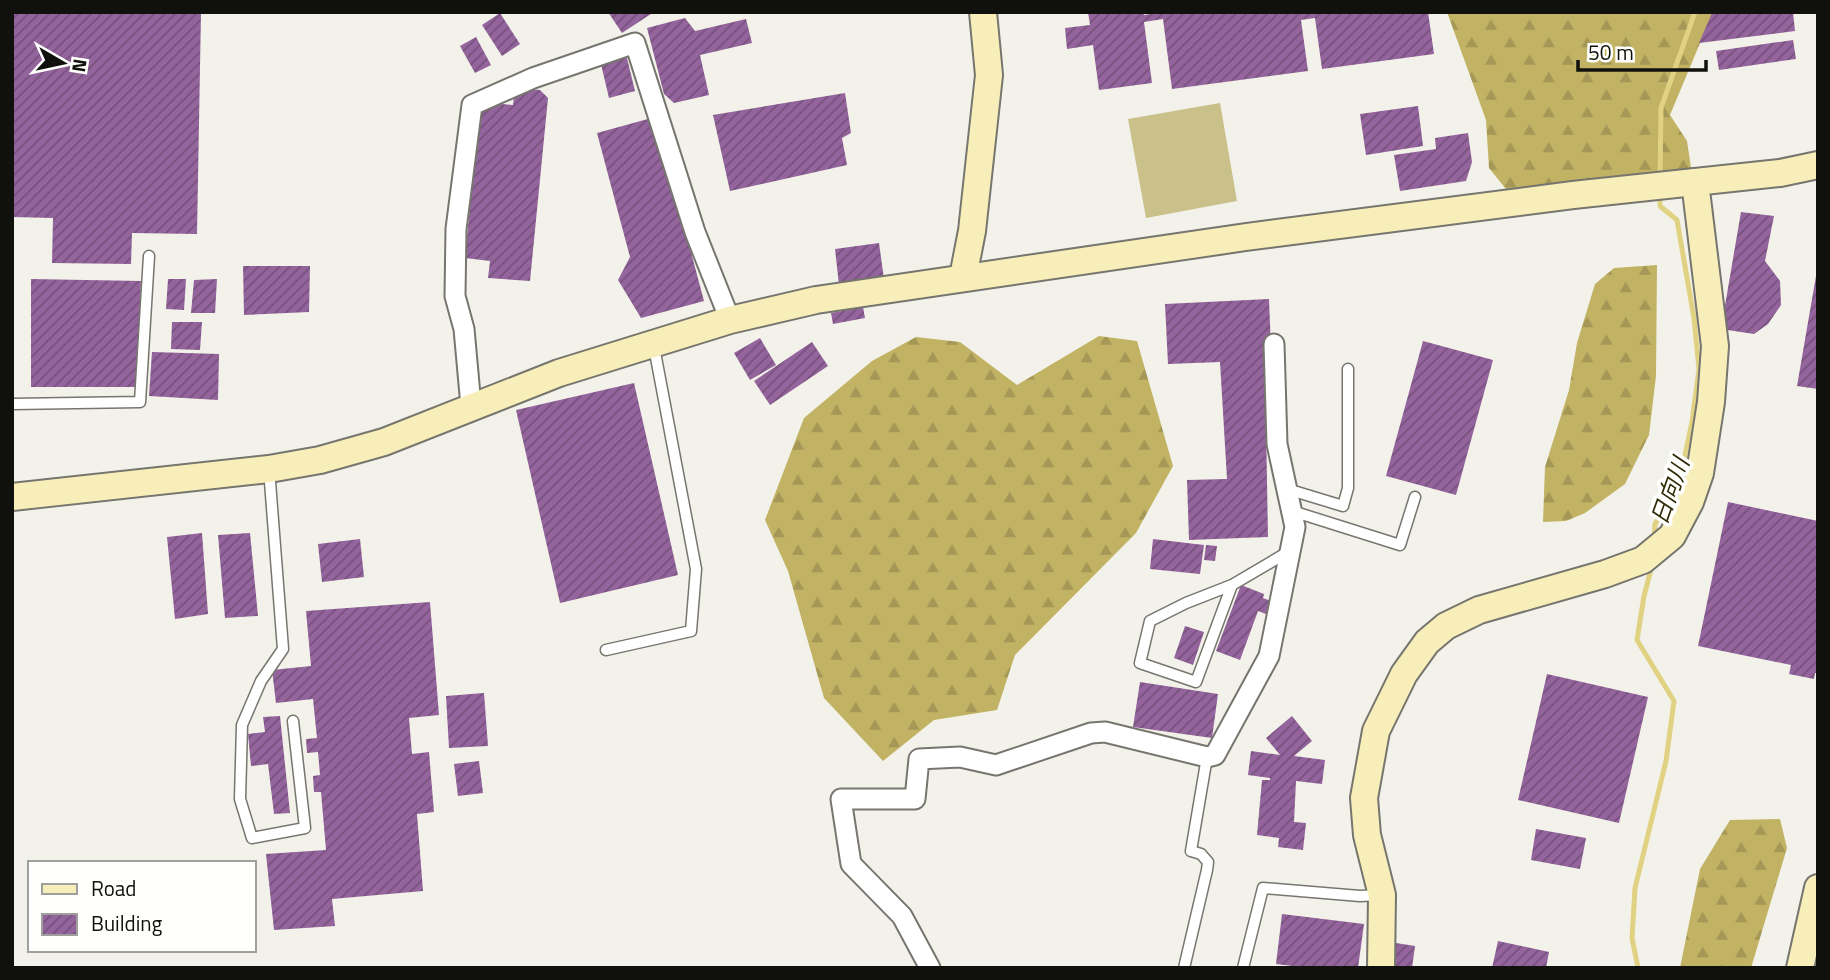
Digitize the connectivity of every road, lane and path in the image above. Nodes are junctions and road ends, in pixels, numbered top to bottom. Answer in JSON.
{"nodes":[{"id":1,"x":984,"y":12,"type":"edge"},
{"id":2,"x":1818,"y":165,"type":"edge"},
{"id":3,"x":1685,"y":184,"type":"junction"},
{"id":4,"x":149,"y":256,"type":"dead end"},
{"id":5,"x":962,"y":278,"type":"junction"},
{"id":6,"x":730,"y":320,"type":"junction"},
{"id":7,"x":653,"y":343,"type":"junction"},
{"id":8,"x":1275,"y":344,"type":"dead end"},
{"id":9,"x":1348,"y":369,"type":"dead end"},
{"id":10,"x":12,"y":404,"type":"edge"},
{"id":11,"x":471,"y":406,"type":"junction"},
{"id":12,"x":269,"y":469,"type":"junction"},
{"id":13,"x":1286,"y":489,"type":"junction"},
{"id":14,"x":1415,"y":496,"type":"dead end"},
{"id":15,"x":12,"y":497,"type":"edge"},
{"id":16,"x":1291,"y":510,"type":"junction"},
{"id":17,"x":1291,"y":551,"type":"junction"},
{"id":18,"x":1232,"y":585,"type":"junction"},
{"id":19,"x":606,"y":650,"type":"dead end"},
{"id":20,"x":293,"y":721,"type":"dead end"},
{"id":21,"x":1207,"y":757,"type":"junction"},
{"id":22,"x":1818,"y":888,"type":"edge"},
{"id":23,"x":1382,"y":895,"type":"junction"},
{"id":24,"x":930,"y":968,"type":"edge"},
{"id":25,"x":1184,"y":968,"type":"edge"},
{"id":26,"x":1243,"y":968,"type":"edge"},
{"id":27,"x":1381,"y":968,"type":"edge"},
{"id":28,"x":1800,"y":968,"type":"edge"}],
"edges":[{"from":1,"to":5,"type":"street"},
{"from":2,"to":3,"type":"street"},
{"from":3,"to":5,"type":"street"},
{"from":3,"to":23,"type":"street"},
{"from":4,"to":10,"type":"lane"},
{"from":5,"to":6,"type":"street"},
{"from":6,"to":7,"type":"street"},
{"from":6,"to":11,"type":"street"},
{"from":7,"to":11,"type":"street"},
{"from":7,"to":19,"type":"lane"},
{"from":8,"to":13,"type":"street"},
{"from":9,"to":13,"type":"lane"},
{"from":11,"to":12,"type":"street"},
{"from":12,"to":15,"type":"street"},
{"from":12,"to":20,"type":"lane"},
{"from":13,"to":16,"type":"street"},
{"from":14,"to":16,"type":"lane"},
{"from":16,"to":17,"type":"street"},
{"from":17,"to":18,"type":"lane"},
{"from":17,"to":21,"type":"street"},
{"from":18,"to":18,"type":"lane"},
{"from":21,"to":24,"type":"street"},
{"from":21,"to":25,"type":"lane"},
{"from":22,"to":28,"type":"street"},
{"from":23,"to":26,"type":"lane"},
{"from":23,"to":27,"type":"street"}]}
